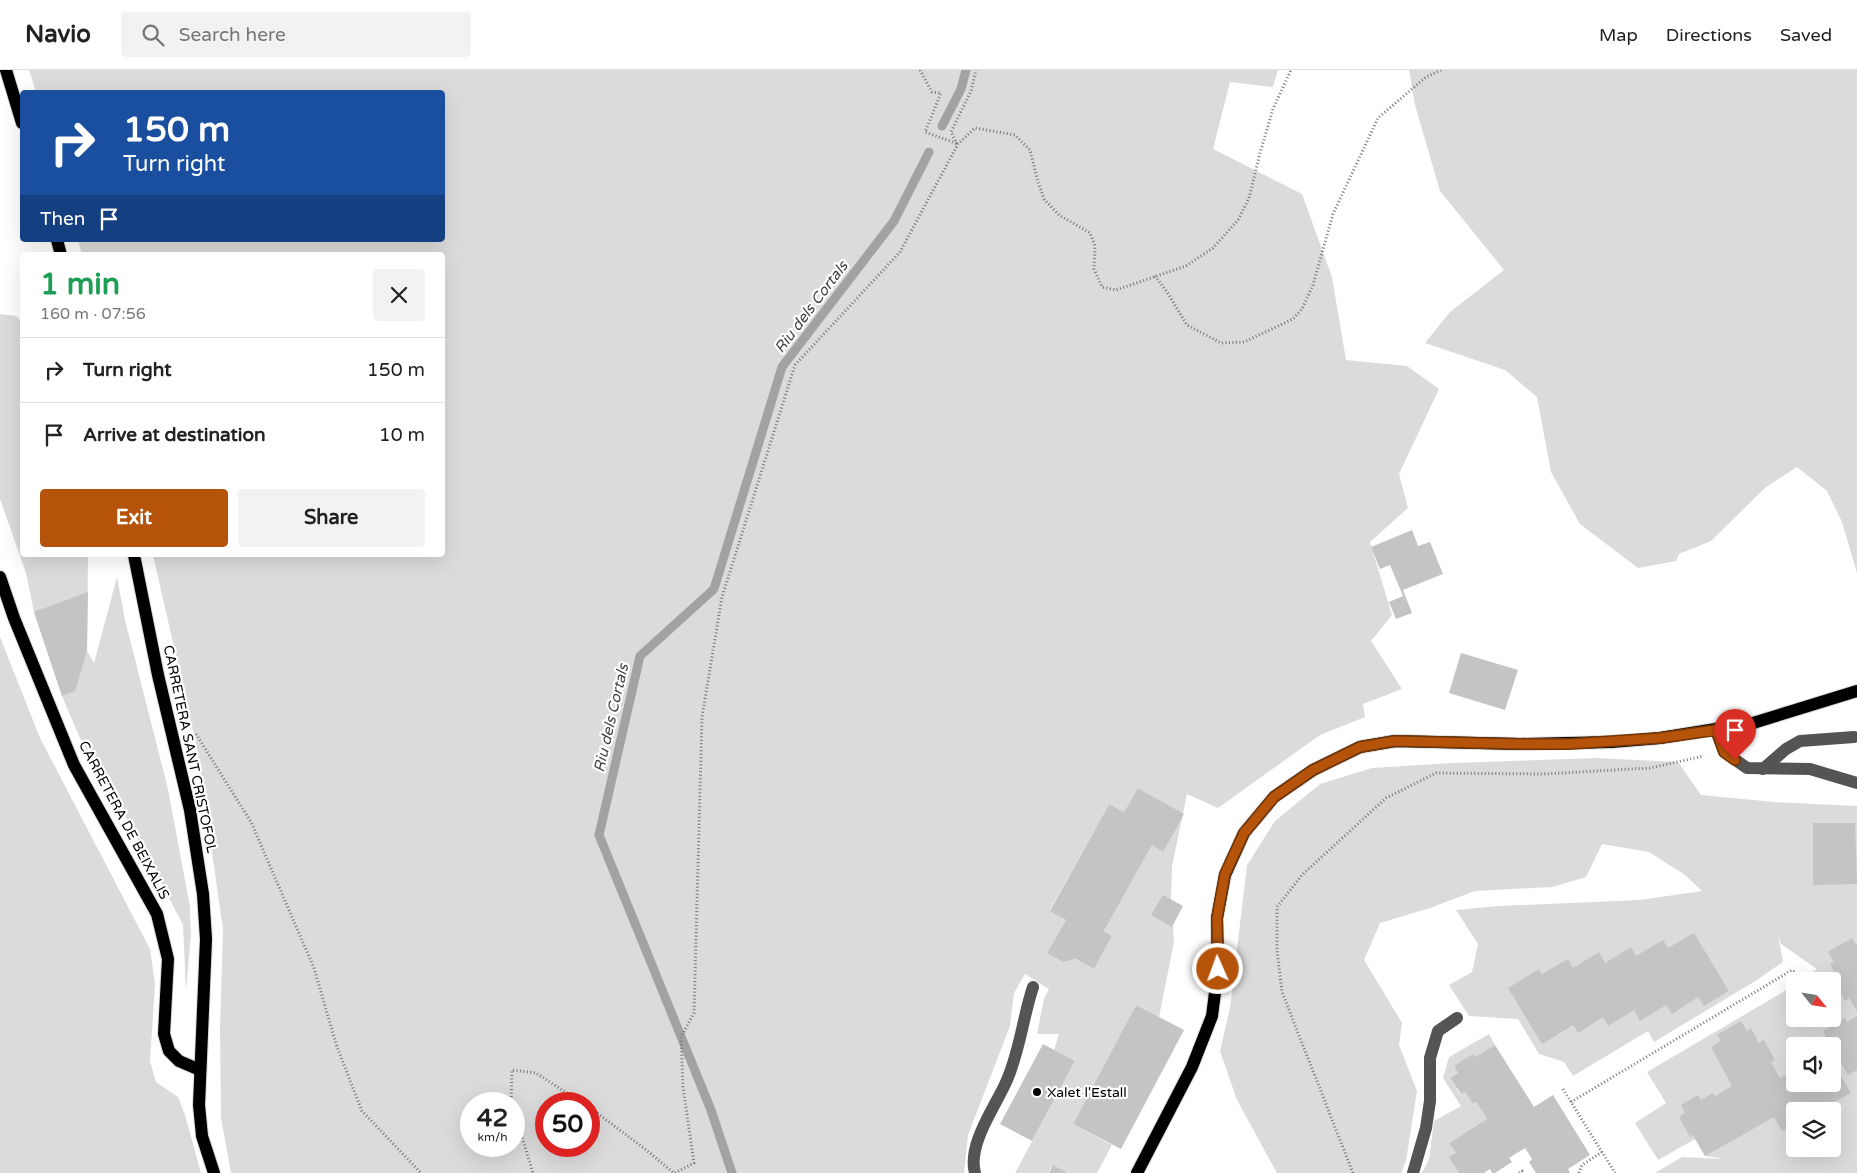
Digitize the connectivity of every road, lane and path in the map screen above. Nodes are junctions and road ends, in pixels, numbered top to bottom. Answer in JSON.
{"nodes":[{"id":1,"x":6,"y":70,"type":"edge"},
{"id":2,"x":920,"y":70,"type":"edge"},
{"id":3,"x":976,"y":70,"type":"edge"},
{"id":4,"x":1291,"y":70,"type":"edge"},
{"id":5,"x":1441,"y":70,"type":"edge"},
{"id":6,"x":20,"y":116,"type":"edge"},
{"id":7,"x":958,"y":144,"type":"junction"},
{"id":8,"x":1156,"y":276,"type":"junction"},
{"id":9,"x":134,"y":557,"type":"edge"},
{"id":10,"x":0,"y":577,"type":"edge"},
{"id":11,"x":1857,"y":691,"type":"edge"},
{"id":12,"x":1716,"y":730,"type":"junction"},
{"id":13,"x":194,"y":732,"type":"dead end"},
{"id":14,"x":1854,"y":737,"type":"dead end"},
{"id":15,"x":1724,"y":752,"type":"junction"},
{"id":16,"x":1763,"y":768,"type":"junction"},
{"id":17,"x":1857,"y":783,"type":"edge"},
{"id":18,"x":1786,"y":974,"type":"edge"},
{"id":19,"x":1033,"y":987,"type":"dead end"},
{"id":20,"x":1457,"y":1018,"type":"dead end"},
{"id":21,"x":200,"y":1070,"type":"junction"},
{"id":22,"x":1563,"y":1089,"type":"dead end"},
{"id":23,"x":511,"y":1092,"type":"edge"},
{"id":24,"x":565,"y":1092,"type":"edge"},
{"id":25,"x":1571,"y":1102,"type":"junction"},
{"id":26,"x":600,"y":1115,"type":"edge"},
{"id":27,"x":525,"y":1147,"type":"edge"},
{"id":28,"x":1602,"y":1152,"type":"junction"},
{"id":29,"x":214,"y":1173,"type":"edge"},
{"id":30,"x":421,"y":1173,"type":"edge"},
{"id":31,"x":533,"y":1173,"type":"edge"},
{"id":32,"x":675,"y":1173,"type":"edge"},
{"id":33,"x":975,"y":1173,"type":"edge"},
{"id":34,"x":1137,"y":1173,"type":"edge"},
{"id":35,"x":1354,"y":1173,"type":"edge"},
{"id":36,"x":1412,"y":1173,"type":"edge"},
{"id":37,"x":1519,"y":1173,"type":"edge"},
{"id":38,"x":1523,"y":1173,"type":"edge"},
{"id":39,"x":1579,"y":1173,"type":"edge"},
{"id":40,"x":1615,"y":1173,"type":"edge"}],
"edges":[{"from":1,"to":6,"type":"main road"},
{"from":2,"to":7,"type":"path"},
{"from":3,"to":7,"type":"path"},
{"from":4,"to":8,"type":"path"},
{"from":5,"to":8,"type":"path"},
{"from":7,"to":8,"type":"path"},
{"from":7,"to":32,"type":"path"},
{"from":9,"to":21,"type":"main road","name":"CARRETERA SANT CRISTOFOL"},
{"from":10,"to":21,"type":"main road","name":"CARRETERA DE BEIXALIS"},
{"from":11,"to":12,"type":"main road"},
{"from":12,"to":15,"type":"street"},
{"from":12,"to":34,"type":"main road"},
{"from":13,"to":30,"type":"path"},
{"from":14,"to":16,"type":"street"},
{"from":15,"to":16,"type":"street"},
{"from":15,"to":35,"type":"path"},
{"from":16,"to":17,"type":"street"},
{"from":18,"to":25,"type":"path"},
{"from":19,"to":33,"type":"street"},
{"from":20,"to":36,"type":"street"},
{"from":21,"to":29,"type":"main road","name":"CARRETERA SANT CRISTOFOL"},
{"from":22,"to":25,"type":"path"},
{"from":23,"to":24,"type":"path"},
{"from":25,"to":28,"type":"path"},
{"from":26,"to":32,"type":"path"},
{"from":27,"to":31,"type":"path"},
{"from":28,"to":39,"type":"path"},
{"from":28,"to":40,"type":"path"},
{"from":37,"to":38,"type":"path"}]}
